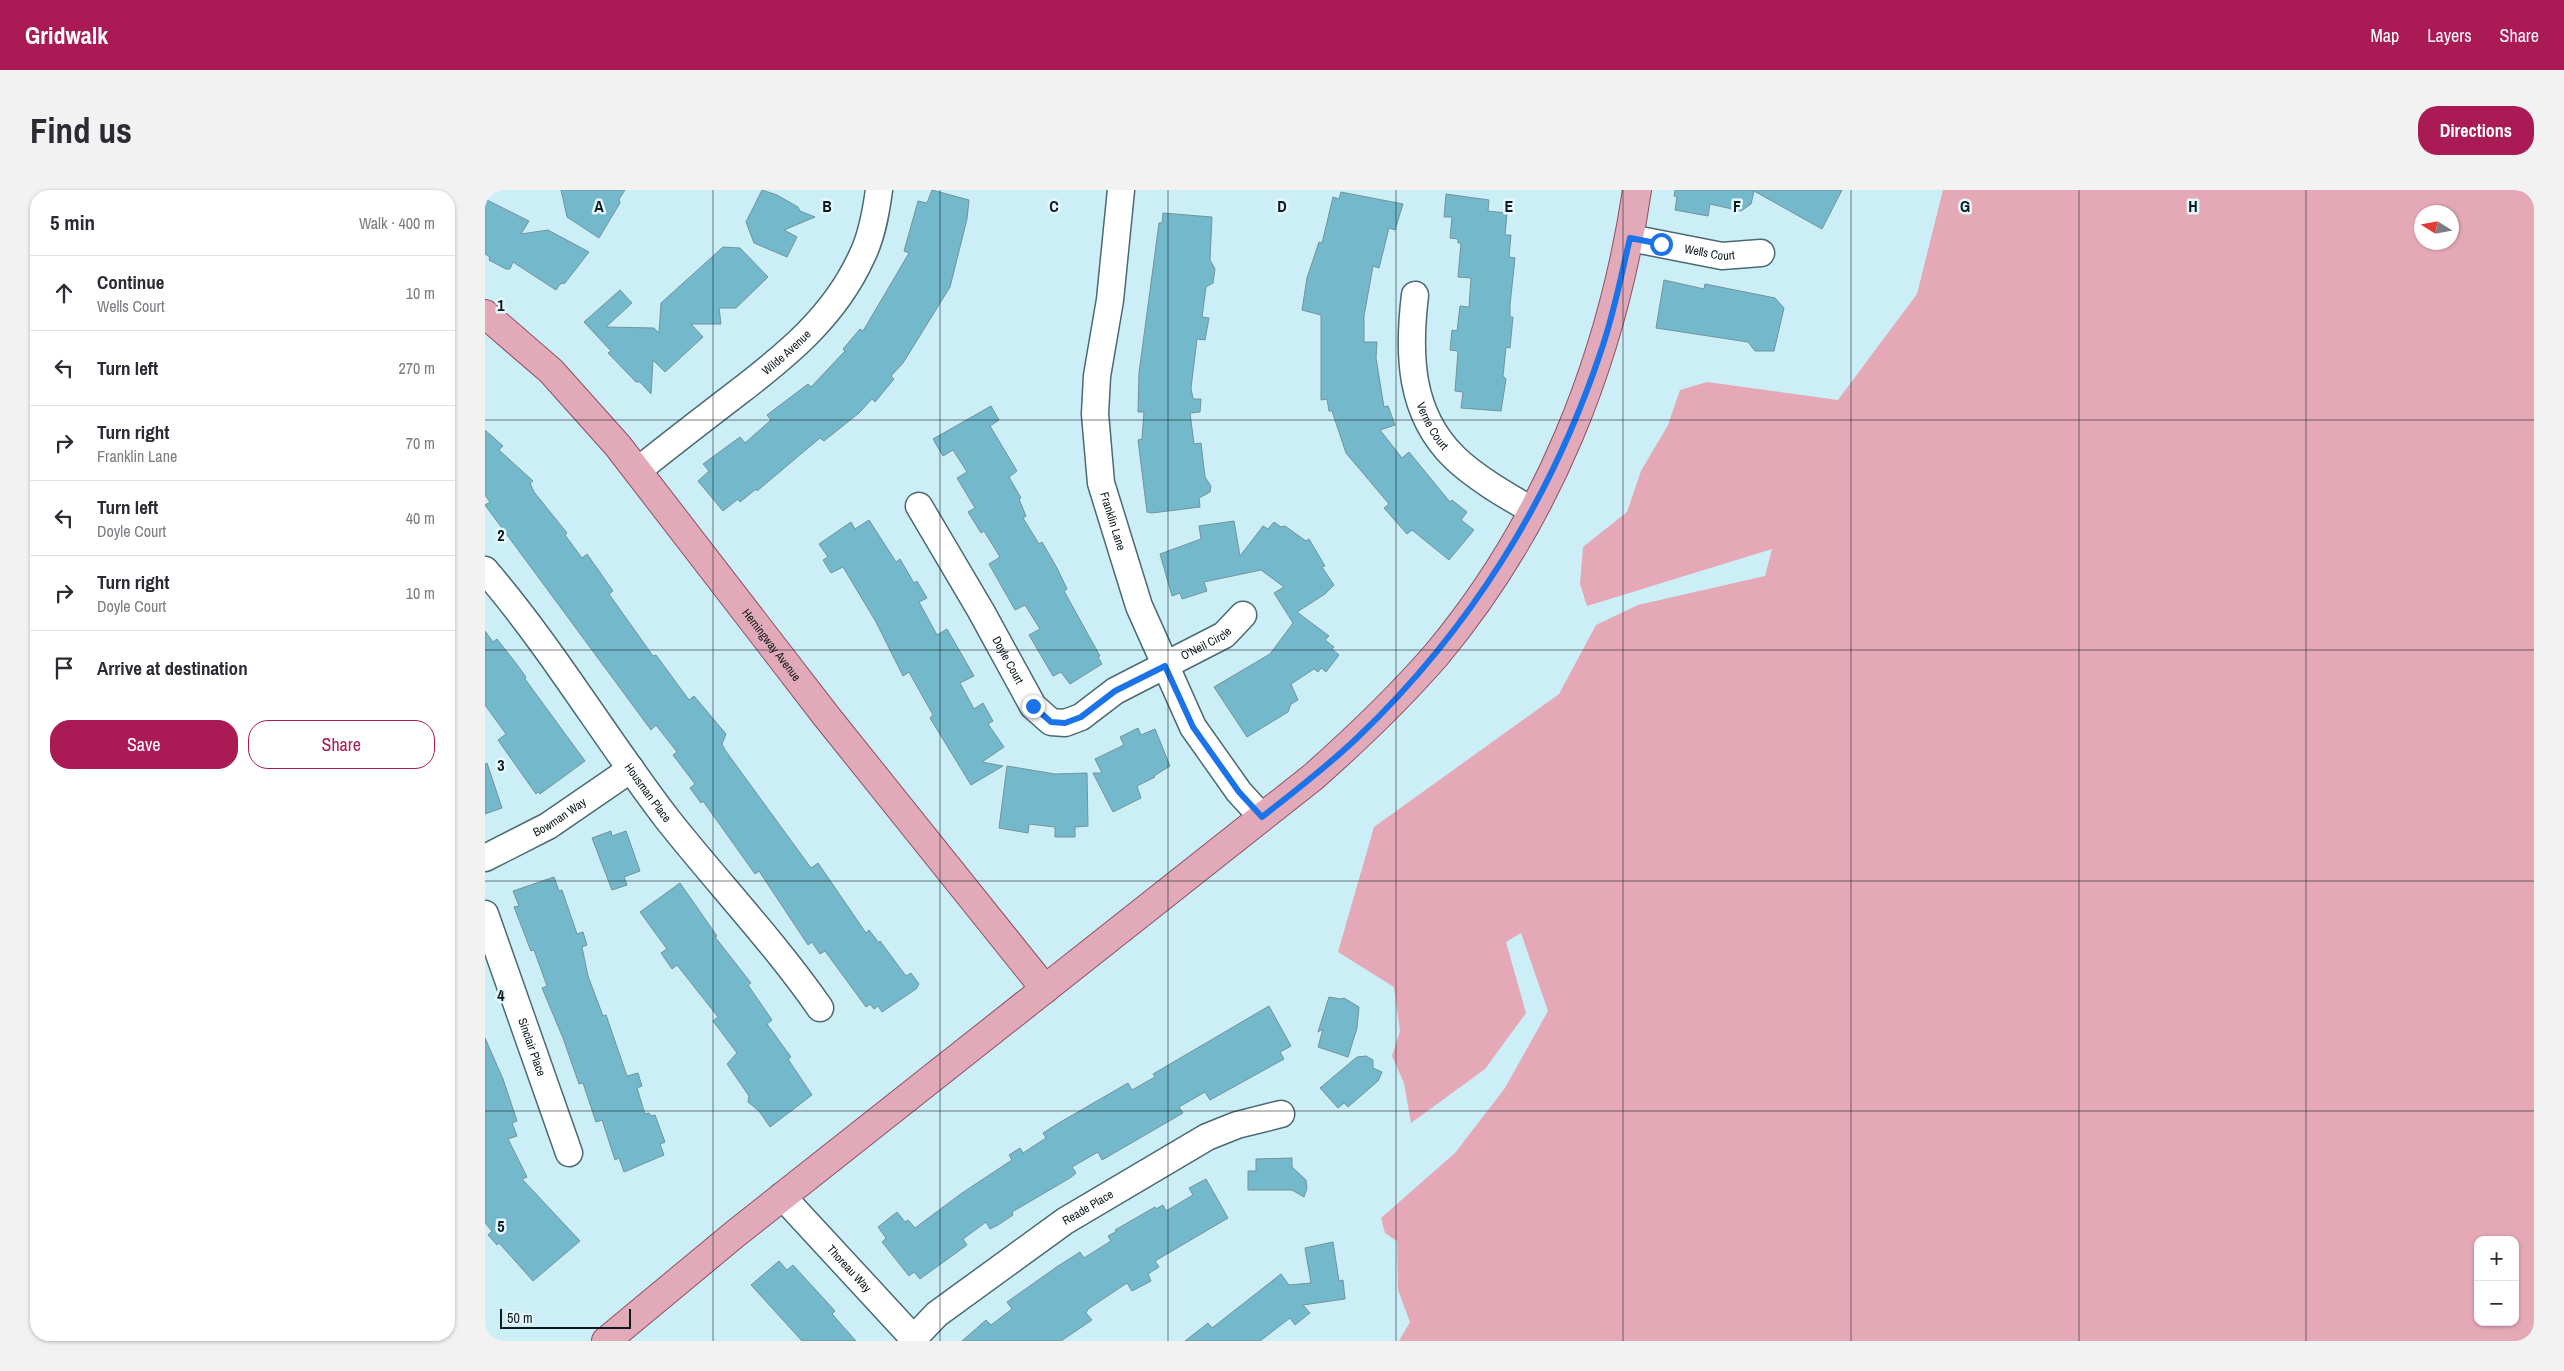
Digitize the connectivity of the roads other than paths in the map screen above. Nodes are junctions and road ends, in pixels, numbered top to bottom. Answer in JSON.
{"nodes":[{"id":1,"x":879,"y":190,"type":"edge"},
{"id":2,"x":1121,"y":190,"type":"edge"},
{"id":3,"x":1637,"y":190,"type":"edge"},
{"id":4,"x":1630,"y":238,"type":"junction"},
{"id":5,"x":1761,"y":253,"type":"dead end"},
{"id":6,"x":1415,"y":296,"type":"dead end"},
{"id":7,"x":485,"y":314,"type":"edge"},
{"id":8,"x":640,"y":474,"type":"junction"},
{"id":9,"x":919,"y":506,"type":"dead end"},
{"id":10,"x":1533,"y":511,"type":"junction"},
{"id":11,"x":489,"y":581,"type":"edge"},
{"id":12,"x":1243,"y":616,"type":"dead end"},
{"id":13,"x":1165,"y":666,"type":"junction"},
{"id":14,"x":631,"y":769,"type":"junction"},
{"id":15,"x":1262,"y":817,"type":"junction"},
{"id":16,"x":485,"y":858,"type":"edge"},
{"id":17,"x":485,"y":914,"type":"edge"},
{"id":18,"x":1045,"y":989,"type":"junction"},
{"id":19,"x":820,"y":1008,"type":"dead end"},
{"id":20,"x":1281,"y":1114,"type":"dead end"},
{"id":21,"x":569,"y":1153,"type":"dead end"},
{"id":22,"x":782,"y":1196,"type":"junction"},
{"id":23,"x":915,"y":1339,"type":"edge"},
{"id":24,"x":606,"y":1341,"type":"edge"}],
"edges":[{"from":1,"to":8,"type":"street","name":"Wilde Avenue"},
{"from":2,"to":13,"type":"street","name":"Franklin Lane"},
{"from":3,"to":4,"type":"main road"},
{"from":4,"to":5,"type":"street","name":"Wells Court"},
{"from":4,"to":10,"type":"main road"},
{"from":6,"to":10,"type":"street","name":"Verne Court"},
{"from":7,"to":8,"type":"main road","name":"Hemingway Avenue"},
{"from":8,"to":18,"type":"main road","name":"Hemingway Avenue"},
{"from":9,"to":13,"type":"street","name":"Doyle Court"},
{"from":10,"to":15,"type":"main road"},
{"from":11,"to":14,"type":"street","name":"Housman Place"},
{"from":12,"to":13,"type":"street","name":"O'Neil Circle"},
{"from":13,"to":15,"type":"street","name":"Franklin Lane"},
{"from":14,"to":16,"type":"street","name":"Bowman Way"},
{"from":14,"to":19,"type":"street","name":"Housman Place"},
{"from":15,"to":18,"type":"main road"},
{"from":17,"to":21,"type":"street","name":"Sinclair Place"},
{"from":18,"to":22,"type":"main road"},
{"from":20,"to":23,"type":"street","name":"Reade Place"},
{"from":22,"to":23,"type":"street","name":"Thoreau Way"},
{"from":22,"to":24,"type":"main road"}]}
